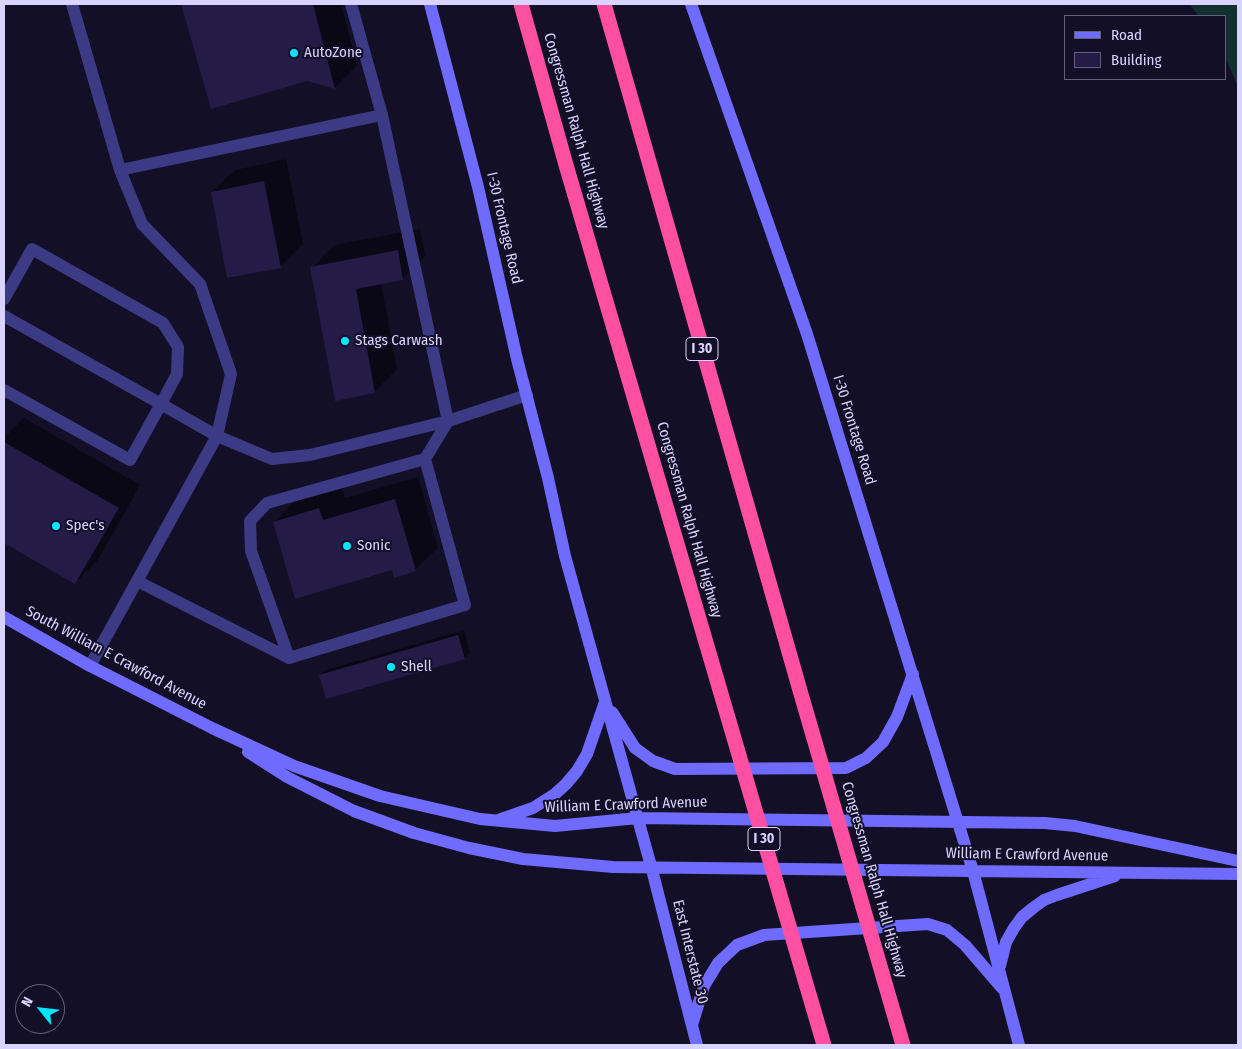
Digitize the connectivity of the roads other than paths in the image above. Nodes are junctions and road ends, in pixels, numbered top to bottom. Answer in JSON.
{"nodes":[{"id":1,"x":72,"y":4,"type":"edge"},
{"id":2,"x":351,"y":4,"type":"edge"},
{"id":3,"x":430,"y":4,"type":"edge"},
{"id":4,"x":521,"y":4,"type":"edge"},
{"id":5,"x":604,"y":4,"type":"edge"},
{"id":6,"x":691,"y":4,"type":"edge"},
{"id":7,"x":382,"y":115,"type":"junction"},
{"id":8,"x":120,"y":170,"type":"junction"},
{"id":9,"x":4,"y":299,"type":"edge"},
{"id":10,"x":4,"y":316,"type":"edge"},
{"id":11,"x":4,"y":390,"type":"edge"},
{"id":12,"x":527,"y":395,"type":"junction"},
{"id":13,"x":161,"y":404,"type":"junction"},
{"id":14,"x":448,"y":420,"type":"junction"},
{"id":15,"x":217,"y":436,"type":"junction"},
{"id":16,"x":425,"y":459,"type":"junction"},
{"id":17,"x":137,"y":580,"type":"junction"},
{"id":18,"x":4,"y":617,"type":"edge"},
{"id":19,"x":289,"y":658,"type":"junction"},
{"id":20,"x":90,"y":666,"type":"junction"},
{"id":21,"x":913,"y":674,"type":"junction"},
{"id":22,"x":605,"y":702,"type":"junction"},
{"id":23,"x":212,"y":728,"type":"junction"},
{"id":24,"x":638,"y":818,"type":"junction"},
{"id":25,"x":496,"y":821,"type":"junction"},
{"id":26,"x":958,"y":822,"type":"junction"},
{"id":27,"x":1238,"y":861,"type":"edge"},
{"id":28,"x":651,"y":866,"type":"junction"},
{"id":29,"x":973,"y":871,"type":"junction"},
{"id":30,"x":1126,"y":873,"type":"junction"},
{"id":31,"x":1238,"y":874,"type":"edge"},
{"id":32,"x":1000,"y":971,"type":"junction"},
{"id":33,"x":1005,"y":992,"type":"junction"},
{"id":34,"x":692,"y":1026,"type":"junction"},
{"id":35,"x":696,"y":1045,"type":"edge"},
{"id":36,"x":824,"y":1045,"type":"edge"},
{"id":37,"x":903,"y":1045,"type":"edge"},
{"id":38,"x":1019,"y":1045,"type":"edge"}],
"edges":[{"from":1,"to":8,"type":"lane"},
{"from":2,"to":7,"type":"lane"},
{"from":3,"to":12,"type":"main road","name":"I-30 Frontage Road"},
{"from":4,"to":36,"type":"highway","name":"Congressman Ralph Hall Highway","number":"I 30"},
{"from":5,"to":37,"type":"highway","name":"Congressman Ralph Hall Highway","number":"I 30"},
{"from":6,"to":21,"type":"main road","name":"I-30 Frontage Road"},
{"from":7,"to":8,"type":"lane"},
{"from":7,"to":14,"type":"lane"},
{"from":8,"to":15,"type":"lane"},
{"from":9,"to":13,"type":"lane"},
{"from":10,"to":13,"type":"lane"},
{"from":11,"to":13,"type":"lane"},
{"from":12,"to":14,"type":"lane"},
{"from":12,"to":22,"type":"main road","name":"I-30 Frontage Road"},
{"from":13,"to":15,"type":"lane"},
{"from":14,"to":15,"type":"lane"},
{"from":14,"to":16,"type":"lane"},
{"from":15,"to":17,"type":"lane"},
{"from":16,"to":19,"type":"lane"},
{"from":16,"to":19,"type":"lane"},
{"from":17,"to":19,"type":"lane"},
{"from":17,"to":20,"type":"lane"},
{"from":18,"to":20,"type":"main road","name":"South William E Crawford Avenue"},
{"from":20,"to":23,"type":"main road","name":"South William E Crawford Avenue"},
{"from":21,"to":22,"type":"main road"},
{"from":21,"to":26,"type":"main road","name":"I-30 Frontage Road"},
{"from":22,"to":24,"type":"main road","name":"I-30 Frontage Road"},
{"from":22,"to":25,"type":"main road"},
{"from":23,"to":25,"type":"main road","name":"William E Crawford Avenue"},
{"from":23,"to":28,"type":"main road","name":"William E Crawford Avenue"},
{"from":24,"to":25,"type":"main road","name":"William E Crawford Avenue"},
{"from":24,"to":26,"type":"main road","name":"William E Crawford Avenue"},
{"from":24,"to":28,"type":"main road","name":"I-30 Frontage Road"},
{"from":26,"to":27,"type":"main road","name":"William E Crawford Avenue"},
{"from":26,"to":29,"type":"main road","name":"I-30 Frontage Road"},
{"from":28,"to":29,"type":"main road","name":"William E Crawford Avenue"},
{"from":28,"to":34,"type":"main road","name":"East Interstate 30"},
{"from":29,"to":30,"type":"main road","name":"William E Crawford Avenue"},
{"from":29,"to":32,"type":"main road"},
{"from":30,"to":31,"type":"main road","name":"William E Crawford Avenue"},
{"from":30,"to":32,"type":"main road"},
{"from":32,"to":33,"type":"main road"},
{"from":33,"to":34,"type":"main road"},
{"from":33,"to":38,"type":"main road"},
{"from":34,"to":35,"type":"main road","name":"East Interstate 30"}]}
